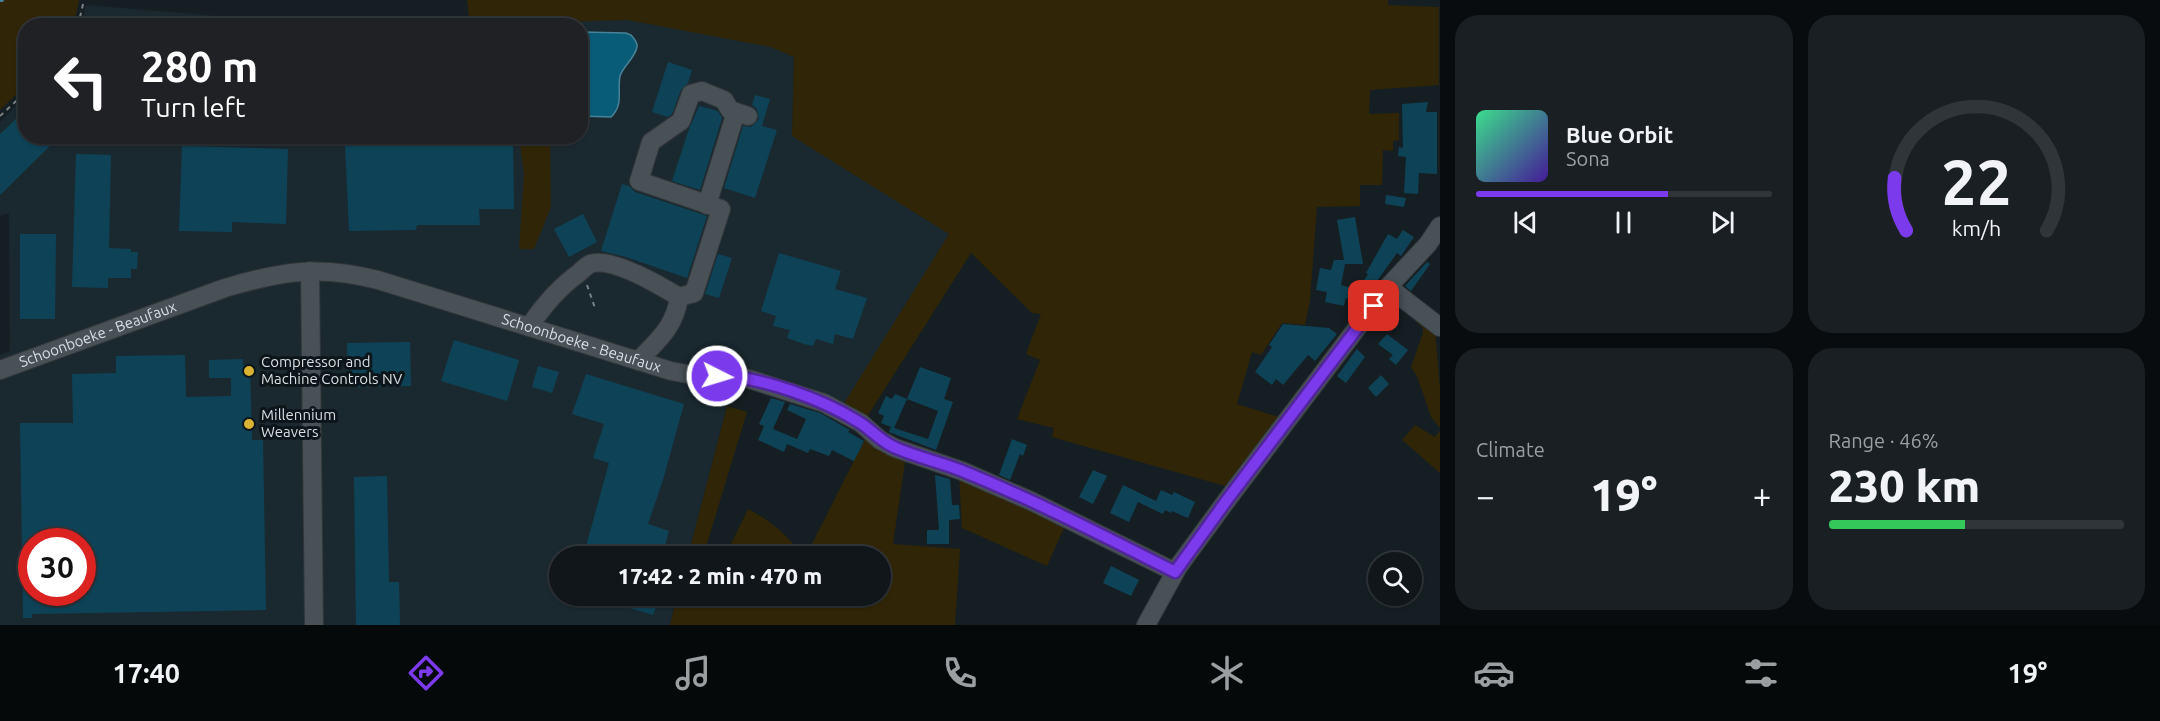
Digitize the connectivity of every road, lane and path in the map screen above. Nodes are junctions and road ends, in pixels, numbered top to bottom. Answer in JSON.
{"nodes":[{"id":1,"x":84,"y":0,"type":"edge"},
{"id":2,"x":80,"y":18,"type":"edge"},
{"id":3,"x":18,"y":99,"type":"edge"},
{"id":4,"x":0,"y":116,"type":"edge"},
{"id":5,"x":707,"y":205,"type":"junction"},
{"id":6,"x":1440,"y":226,"type":"edge"},
{"id":7,"x":310,"y":271,"type":"junction"},
{"id":8,"x":581,"y":271,"type":"junction"},
{"id":9,"x":1388,"y":287,"type":"junction"},
{"id":10,"x":680,"y":297,"type":"junction"},
{"id":11,"x":595,"y":308,"type":"dead end"},
{"id":12,"x":529,"y":327,"type":"junction"},
{"id":13,"x":1440,"y":327,"type":"edge"},
{"id":14,"x":638,"y":361,"type":"junction"},
{"id":15,"x":0,"y":370,"type":"edge"},
{"id":16,"x":1175,"y":572,"type":"junction"},
{"id":17,"x":314,"y":625,"type":"edge"},
{"id":18,"x":1146,"y":625,"type":"edge"}],
"edges":[{"from":1,"to":2,"type":"path"},
{"from":3,"to":4,"type":"path"},
{"from":5,"to":5,"type":"street"},
{"from":5,"to":10,"type":"street"},
{"from":6,"to":9,"type":"street"},
{"from":7,"to":12,"type":"street","name":"Schoonboeke - Beaufaux"},
{"from":7,"to":15,"type":"street","name":"Schoonboeke - Beaufaux"},
{"from":7,"to":17,"type":"street"},
{"from":8,"to":10,"type":"street"},
{"from":8,"to":11,"type":"path"},
{"from":8,"to":12,"type":"street"},
{"from":9,"to":13,"type":"street"},
{"from":9,"to":16,"type":"street"},
{"from":10,"to":14,"type":"street"},
{"from":12,"to":14,"type":"street","name":"Schoonboeke - Beaufaux"},
{"from":14,"to":16,"type":"street","name":"Schoonboeke - Beaufaux"},
{"from":16,"to":18,"type":"street"}]}
